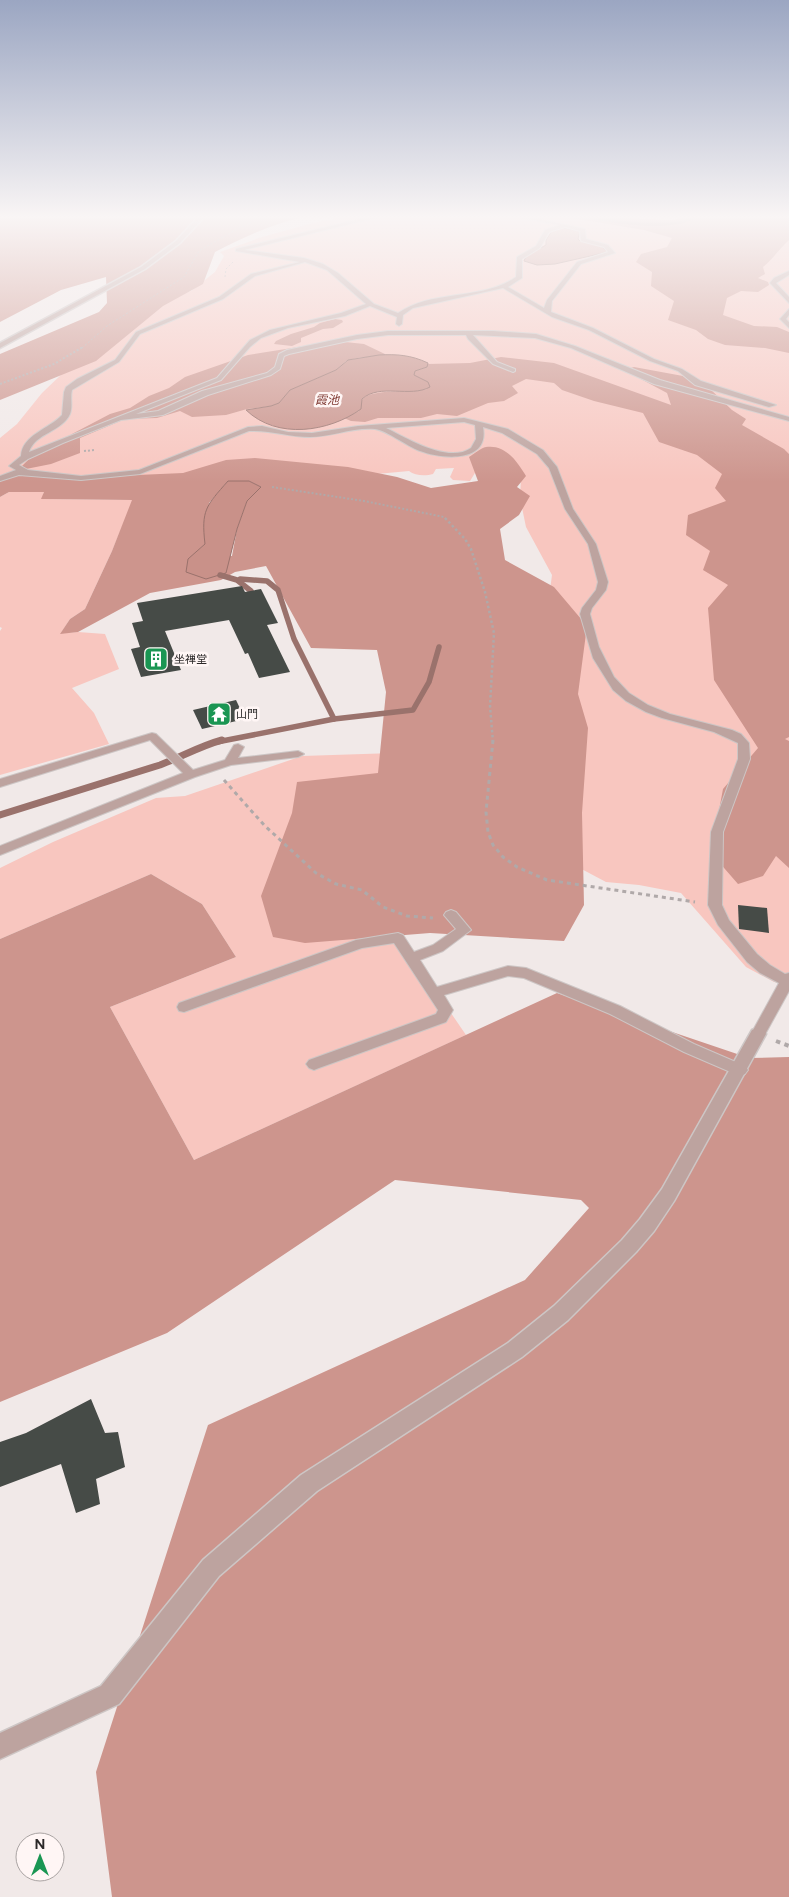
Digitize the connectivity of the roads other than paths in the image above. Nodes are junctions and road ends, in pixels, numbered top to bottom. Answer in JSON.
{"nodes":[{"id":1,"x":76,"y":305,"type":"edge"},
{"id":2,"x":206,"y":305,"type":"edge"},
{"id":3,"x":369,"y":305,"type":"edge"},
{"id":4,"x":371,"y":305,"type":"edge"},
{"id":5,"x":417,"y":305,"type":"edge"},
{"id":6,"x":535,"y":305,"type":"edge"},
{"id":7,"x":548,"y":305,"type":"edge"},
{"id":8,"x":789,"y":311,"type":"edge"},
{"id":9,"x":548,"y":312,"type":"junction"},
{"id":10,"x":398,"y":315,"type":"junction"},
{"id":11,"x":789,"y":326,"type":"edge"},
{"id":12,"x":404,"y":333,"type":"junction"},
{"id":13,"x":469,"y":333,"type":"junction"},
{"id":14,"x":0,"y":346,"type":"edge"},
{"id":15,"x":513,"y":370,"type":"dead end"},
{"id":16,"x":789,"y":411,"type":"edge"},
{"id":17,"x":122,"y":418,"type":"junction"},
{"id":18,"x":789,"y":419,"type":"edge"},
{"id":19,"x":478,"y":424,"type":"junction"},
{"id":20,"x":377,"y":427,"type":"junction"},
{"id":21,"x":25,"y":457,"type":"junction"},
{"id":22,"x":18,"y":472,"type":"junction"},
{"id":23,"x":0,"y":479,"type":"edge"},
{"id":24,"x":238,"y":747,"type":"dead end"},
{"id":25,"x":298,"y":754,"type":"dead end"},
{"id":26,"x":230,"y":762,"type":"junction"},
{"id":27,"x":191,"y":774,"type":"junction"},
{"id":28,"x":0,"y":783,"type":"edge"},
{"id":29,"x":0,"y":851,"type":"edge"},
{"id":30,"x":451,"y":915,"type":"road end"},
{"id":31,"x":411,"y":958,"type":"junction"},
{"id":32,"x":788,"y":980,"type":"edge"},
{"id":33,"x":434,"y":993,"type":"junction"},
{"id":34,"x":184,"y":1007,"type":"dead end"},
{"id":35,"x":758,"y":1034,"type":"joint"},
{"id":36,"x":314,"y":1064,"type":"dead end"},
{"id":37,"x":740,"y":1070,"type":"junction"},
{"id":38,"x":0,"y":1746,"type":"edge"}],
"edges":[{"from":1,"to":14,"type":"street"},
{"from":2,"to":21,"type":"lane"},
{"from":3,"to":17,"type":"lane"},
{"from":4,"to":10,"type":"lane"},
{"from":5,"to":10,"type":"lane"},
{"from":6,"to":9,"type":"lane"},
{"from":7,"to":9,"type":"lane"},
{"from":8,"to":11,"type":"lane"},
{"from":9,"to":16,"type":"lane"},
{"from":10,"to":12,"type":"lane"},
{"from":12,"to":13,"type":"lane"},
{"from":12,"to":17,"type":"lane"},
{"from":13,"to":15,"type":"lane"},
{"from":13,"to":18,"type":"lane"},
{"from":17,"to":21,"type":"lane"},
{"from":19,"to":20,"type":"lane"},
{"from":19,"to":20,"type":"lane"},
{"from":19,"to":32,"type":"lane"},
{"from":20,"to":22,"type":"lane"},
{"from":21,"to":22,"type":"lane"},
{"from":22,"to":23,"type":"lane"},
{"from":24,"to":26,"type":"lane"},
{"from":25,"to":26,"type":"lane"},
{"from":26,"to":27,"type":"lane"},
{"from":27,"to":28,"type":"lane"},
{"from":27,"to":29,"type":"lane"},
{"from":30,"to":31,"type":"lane"},
{"from":31,"to":33,"type":"lane"},
{"from":31,"to":34,"type":"lane"},
{"from":32,"to":35,"type":"lane"},
{"from":33,"to":36,"type":"lane"},
{"from":33,"to":37,"type":"lane"},
{"from":35,"to":37,"type":"street"},
{"from":37,"to":38,"type":"street"}]}
